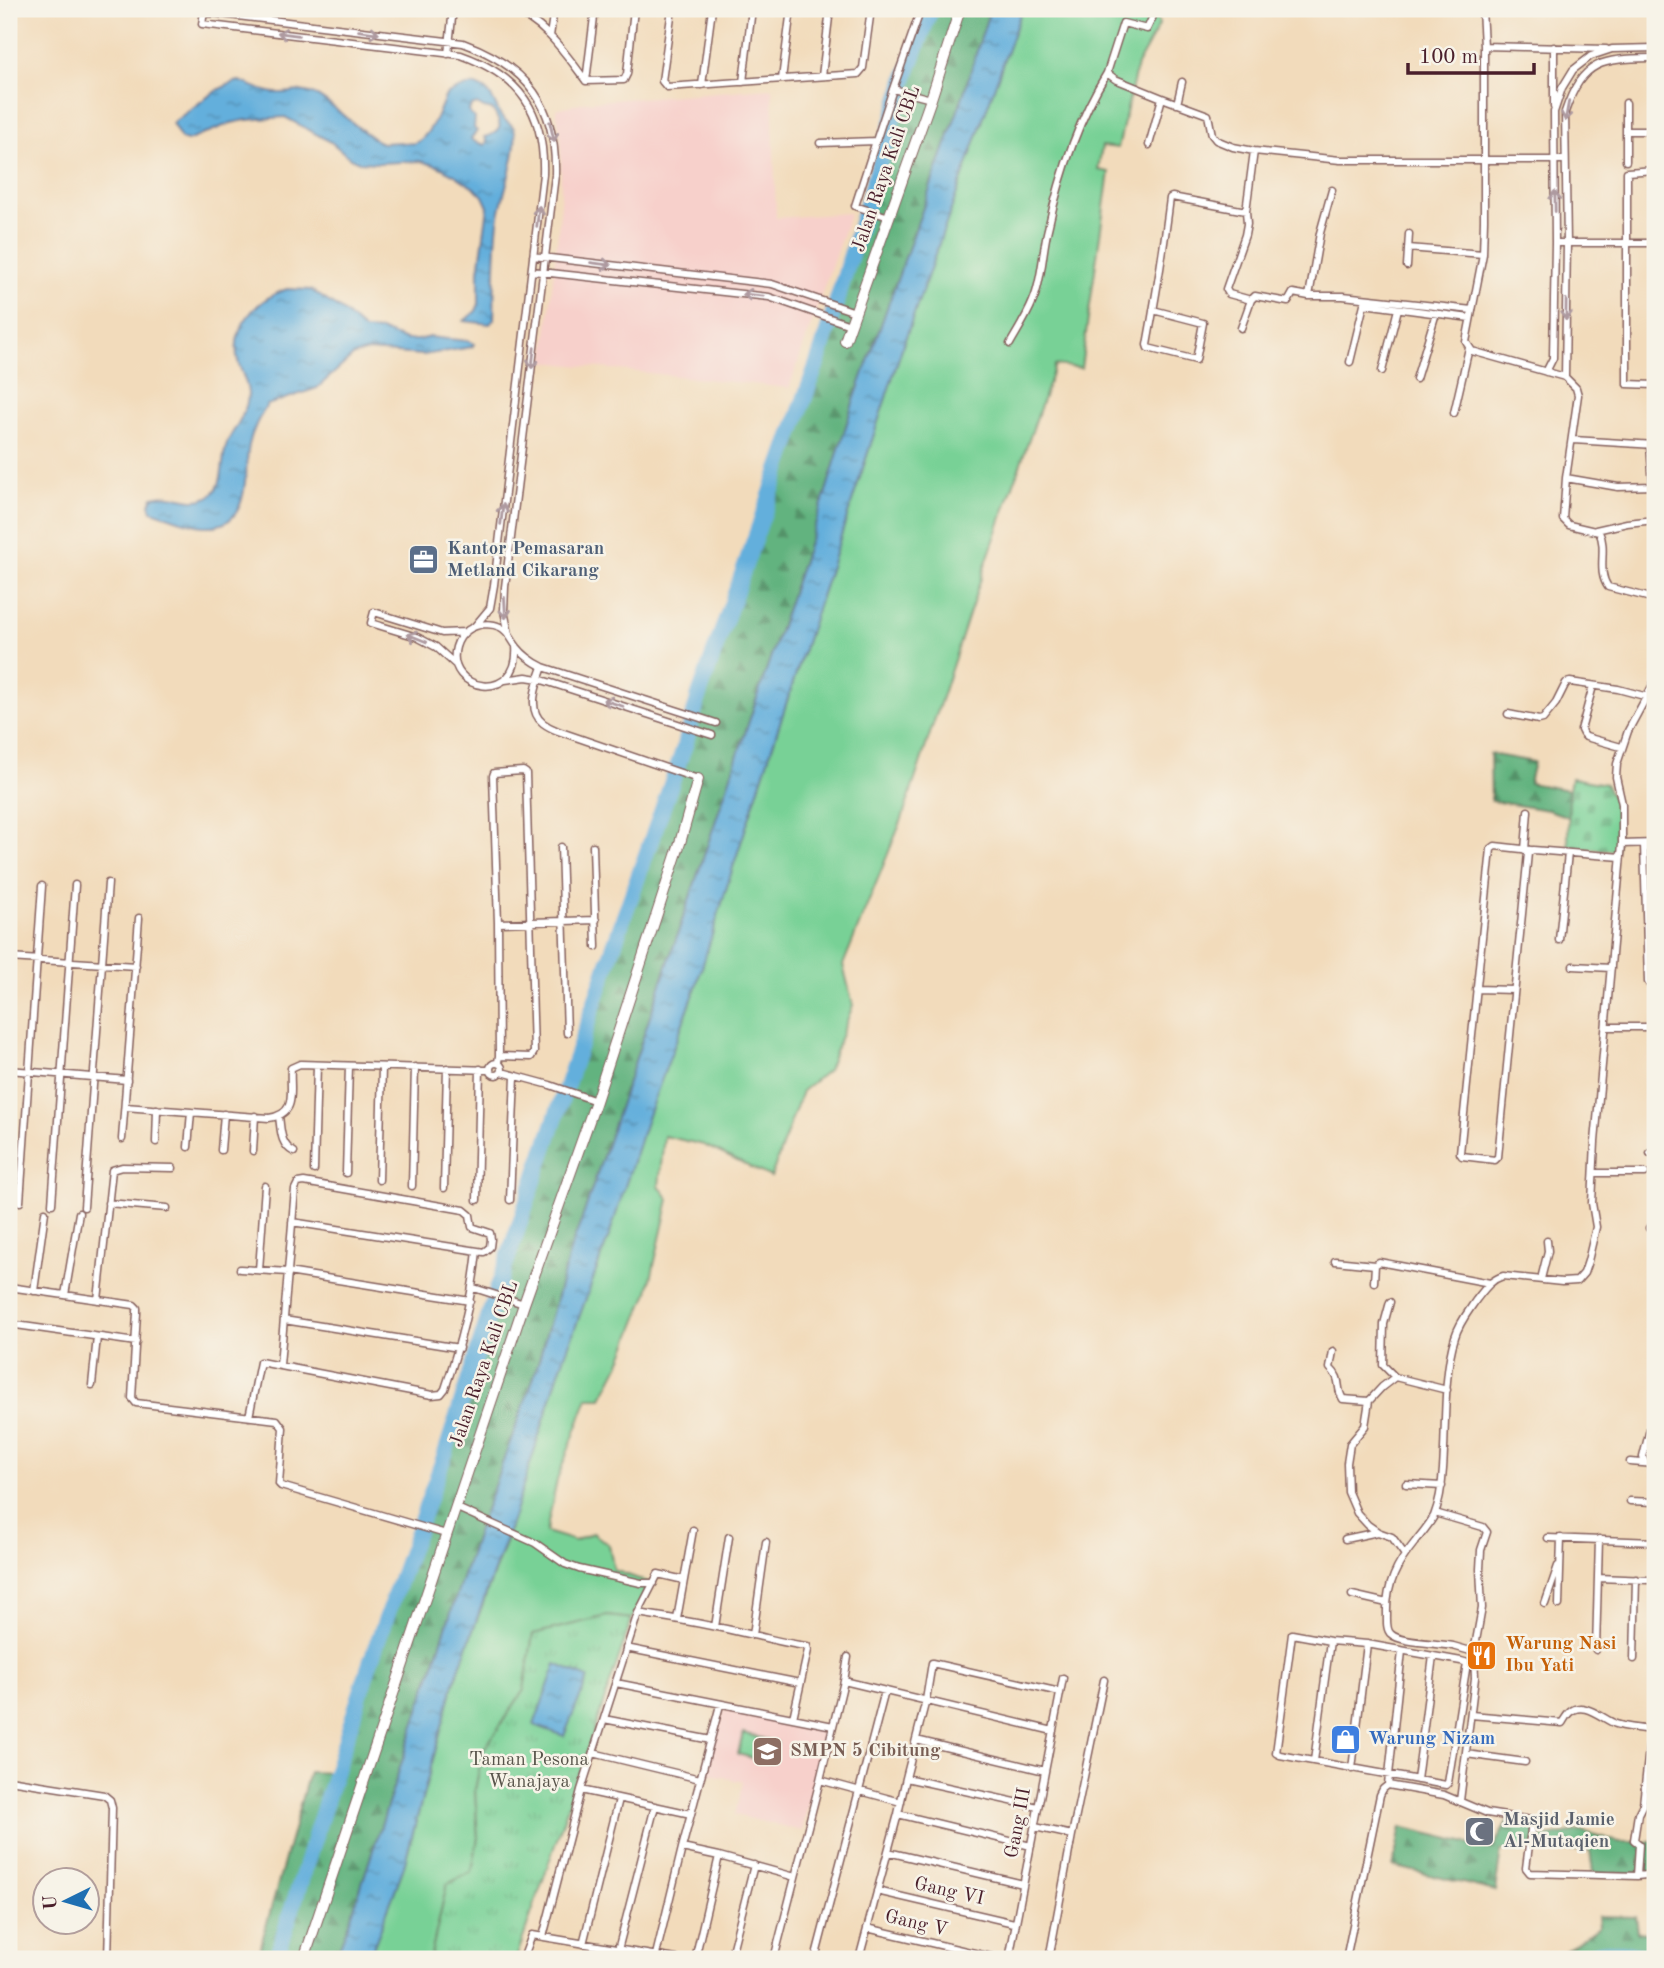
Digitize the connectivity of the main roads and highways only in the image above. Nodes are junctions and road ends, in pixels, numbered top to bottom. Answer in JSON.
{"nodes":[{"id":1,"x":960,"y":9,"type":"edge"},
{"id":2,"x":845,"y":341,"type":"dead end"},
{"id":3,"x":698,"y":779,"type":"road end"},
{"id":4,"x":304,"y":1959,"type":"edge"}],
"edges":[{"from":1,"to":2,"type":"main road","name":"Jalan Raya Kali CBL"},
{"from":3,"to":4,"type":"main road","name":"Jalan Raya Kali CBL"}]}
